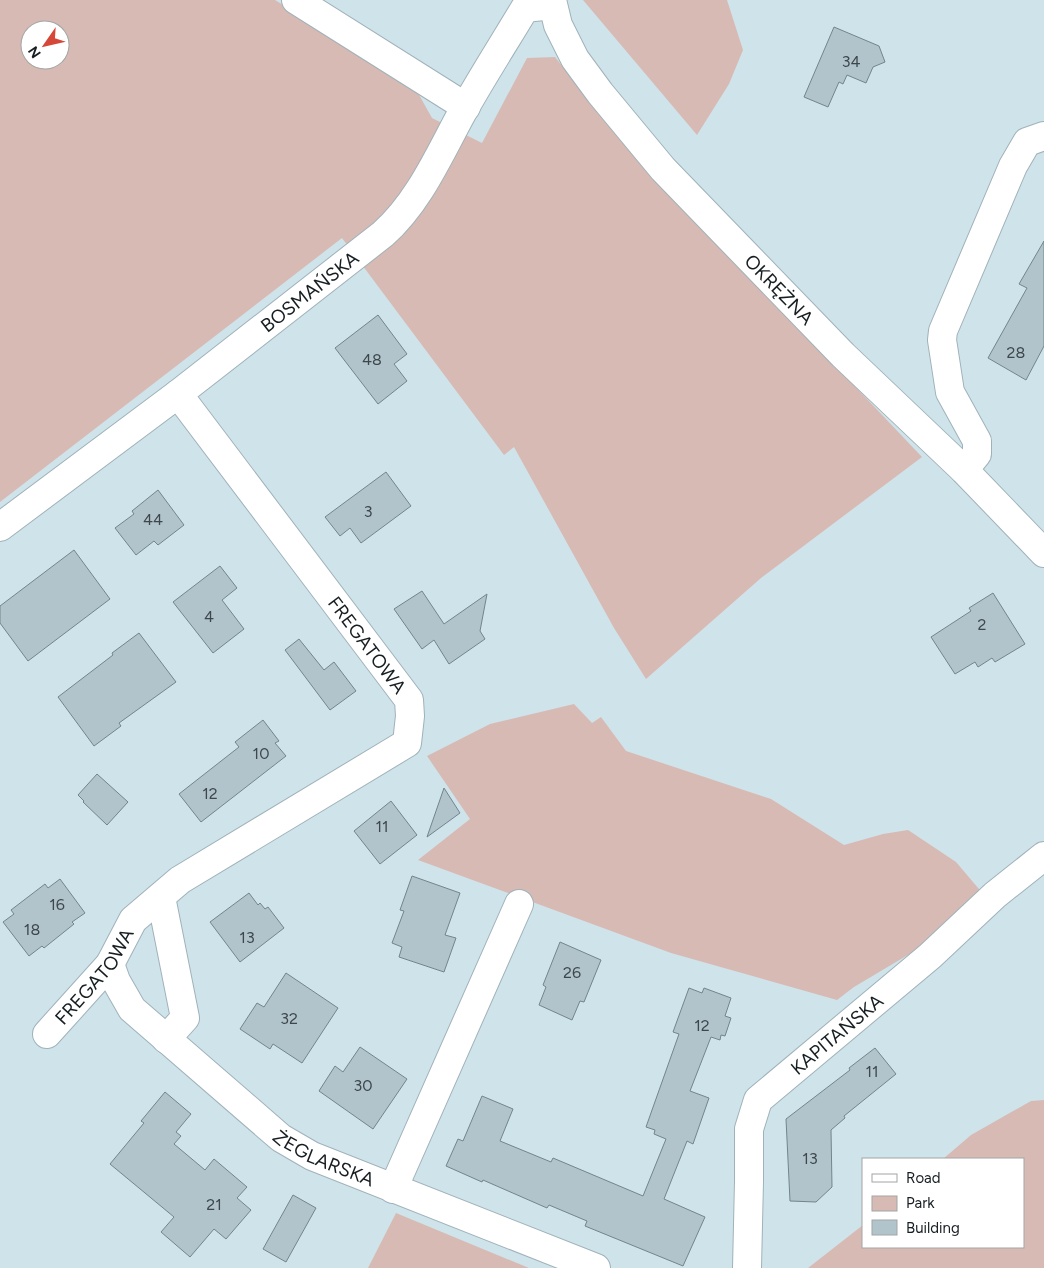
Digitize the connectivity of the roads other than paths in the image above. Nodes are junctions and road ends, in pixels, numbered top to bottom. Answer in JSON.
{"nodes":[{"id":1,"x":296,"y":0,"type":"edge"},
{"id":2,"x":552,"y":2,"type":"edge"},
{"id":3,"x":466,"y":107,"type":"junction"},
{"id":4,"x":1044,"y":136,"type":"edge"},
{"id":5,"x":178,"y":394,"type":"junction"},
{"id":6,"x":964,"y":470,"type":"junction"},
{"id":7,"x":0,"y":527,"type":"edge"},
{"id":8,"x":1044,"y":553,"type":"edge"},
{"id":9,"x":1044,"y":856,"type":"edge"},
{"id":10,"x":161,"y":897,"type":"junction"},
{"id":11,"x":519,"y":904,"type":"dead end"},
{"id":12,"x":110,"y":964,"type":"junction"},
{"id":13,"x":47,"y":1034,"type":"dead end"},
{"id":14,"x":166,"y":1039,"type":"junction"},
{"id":15,"x":393,"y":1189,"type":"junction"},
{"id":16,"x":596,"y":1268,"type":"edge"},
{"id":17,"x":746,"y":1268,"type":"edge"}],
"edges":[{"from":1,"to":3,"type":"street"},
{"from":2,"to":3,"type":"street","name":"BOSMAŃSKA"},
{"from":2,"to":6,"type":"street","name":"OKRĘŻNA"},
{"from":3,"to":5,"type":"street","name":"BOSMAŃSKA"},
{"from":4,"to":6,"type":"street"},
{"from":5,"to":7,"type":"street","name":"BOSMAŃSKA"},
{"from":5,"to":10,"type":"street","name":"FREGATOWA"},
{"from":6,"to":8,"type":"street","name":"OKRĘŻNA"},
{"from":9,"to":17,"type":"street","name":"KAPITAŃSKA"},
{"from":10,"to":12,"type":"street","name":"FREGATOWA"},
{"from":10,"to":14,"type":"street"},
{"from":11,"to":15,"type":"street"},
{"from":12,"to":13,"type":"street","name":"FREGATOWA"},
{"from":12,"to":14,"type":"street","name":"ŻEGLARSKA"},
{"from":14,"to":15,"type":"street","name":"ŻEGLARSKA"},
{"from":15,"to":16,"type":"street","name":"ŻEGLARSKA"}]}
